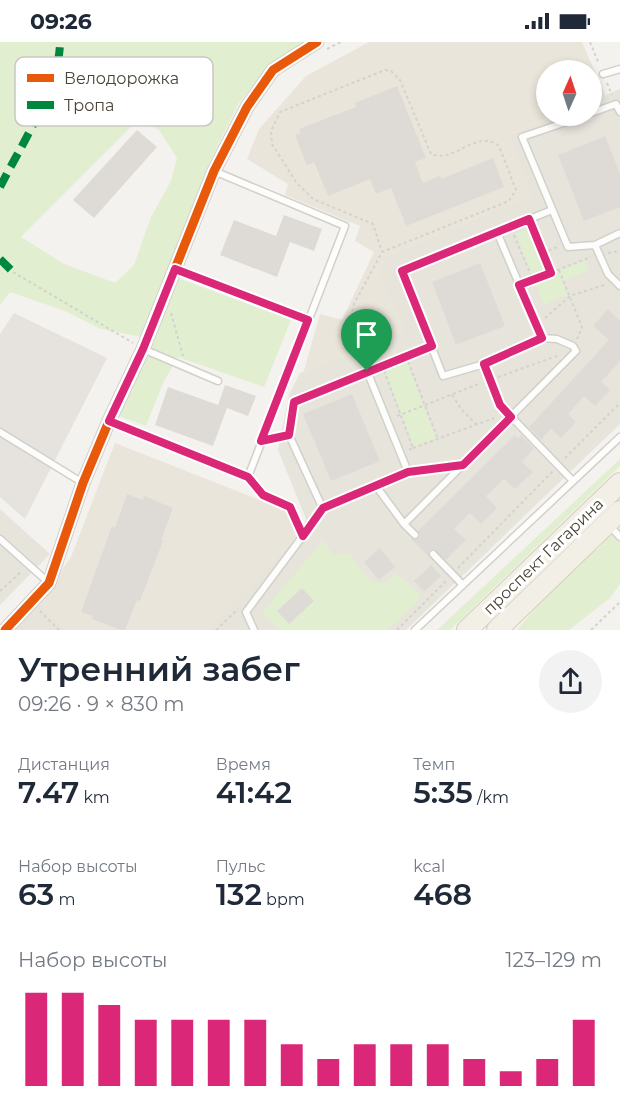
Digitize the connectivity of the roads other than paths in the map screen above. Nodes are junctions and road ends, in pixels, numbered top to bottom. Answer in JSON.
{"nodes":[{"id":1,"x":318,"y":48,"type":"edge"},
{"id":2,"x":620,"y":69,"type":"edge"},
{"id":3,"x":603,"y":75,"type":"dead end"},
{"id":4,"x":618,"y":103,"type":"edge"},
{"id":5,"x":602,"y":109,"type":"edge"},
{"id":6,"x":620,"y":112,"type":"edge"},
{"id":7,"x":554,"y":126,"type":"edge"},
{"id":8,"x":214,"y":171,"type":"junction"},
{"id":9,"x":552,"y":210,"type":"junction"},
{"id":10,"x":497,"y":232,"type":"junction"},
{"id":11,"x":620,"y":233,"type":"edge"},
{"id":12,"x":595,"y":245,"type":"junction"},
{"id":13,"x":175,"y":269,"type":"junction"},
{"id":14,"x":620,"y":286,"type":"edge"},
{"id":15,"x":308,"y":320,"type":"junction"},
{"id":16,"x":542,"y":338,"type":"junction"},
{"id":17,"x":143,"y":349,"type":"junction"},
{"id":18,"x":484,"y":364,"type":"junction"},
{"id":19,"x":218,"y":381,"type":"dead end"},
{"id":20,"x":508,"y":414,"type":"junction"},
{"id":21,"x":109,"y":421,"type":"junction"},
{"id":22,"x":0,"y":432,"type":"edge"},
{"id":23,"x":289,"y":435,"type":"junction"},
{"id":24,"x":620,"y":437,"type":"edge"},
{"id":25,"x":261,"y":441,"type":"junction"},
{"id":26,"x":463,"y":465,"type":"junction"},
{"id":27,"x":408,"y":472,"type":"junction"},
{"id":28,"x":573,"y":481,"type":"junction"},
{"id":29,"x":83,"y":483,"type":"junction"},
{"id":30,"x":620,"y":483,"type":"edge"},
{"id":31,"x":376,"y":486,"type":"junction"},
{"id":32,"x":323,"y":508,"type":"junction"},
{"id":33,"x":404,"y":524,"type":"junction"},
{"id":34,"x":616,"y":524,"type":"edge"},
{"id":35,"x":415,"y":535,"type":"dead end"},
{"id":36,"x":0,"y":539,"type":"edge"},
{"id":37,"x":433,"y":554,"type":"dead end"},
{"id":38,"x":49,"y":583,"type":"junction"},
{"id":39,"x":463,"y":585,"type":"junction"},
{"id":40,"x":5,"y":630,"type":"edge"},
{"id":41,"x":254,"y":630,"type":"edge"},
{"id":42,"x":415,"y":630,"type":"edge"},
{"id":43,"x":467,"y":630,"type":"edge"},
{"id":44,"x":497,"y":630,"type":"edge"}],
"edges":[{"from":1,"to":8,"type":"street"},
{"from":2,"to":3,"type":"lane"},
{"from":4,"to":5,"type":"lane"},
{"from":4,"to":6,"type":"lane"},
{"from":7,"to":9,"type":"lane"},
{"from":8,"to":13,"type":"street"},
{"from":8,"to":15,"type":"lane"},
{"from":9,"to":10,"type":"lane"},
{"from":9,"to":12,"type":"lane"},
{"from":10,"to":16,"type":"lane"},
{"from":10,"to":18,"type":"lane"},
{"from":11,"to":12,"type":"lane"},
{"from":12,"to":14,"type":"lane"},
{"from":13,"to":15,"type":"lane"},
{"from":13,"to":17,"type":"street"},
{"from":15,"to":25,"type":"lane"},
{"from":16,"to":18,"type":"lane"},
{"from":16,"to":20,"type":"lane"},
{"from":17,"to":19,"type":"lane"},
{"from":17,"to":21,"type":"street"},
{"from":18,"to":20,"type":"lane"},
{"from":20,"to":26,"type":"lane"},
{"from":20,"to":28,"type":"lane"},
{"from":21,"to":25,"type":"lane"},
{"from":21,"to":29,"type":"street"},
{"from":22,"to":29,"type":"lane"},
{"from":23,"to":25,"type":"lane"},
{"from":23,"to":27,"type":"lane"},
{"from":23,"to":32,"type":"lane"},
{"from":24,"to":28,"type":"lane"},
{"from":26,"to":27,"type":"lane"},
{"from":26,"to":33,"type":"lane"},
{"from":27,"to":31,"type":"lane"},
{"from":28,"to":39,"type":"lane"},
{"from":29,"to":38,"type":"street"},
{"from":30,"to":43,"type":"main road","name":"проспект Гагарина"},
{"from":31,"to":32,"type":"lane"},
{"from":31,"to":33,"type":"lane"},
{"from":32,"to":41,"type":"lane"},
{"from":33,"to":35,"type":"lane"},
{"from":34,"to":44,"type":"main road","name":"проспект Гагарина"},
{"from":36,"to":38,"type":"lane"},
{"from":37,"to":39,"type":"lane"},
{"from":38,"to":40,"type":"street"},
{"from":39,"to":42,"type":"lane"}]}
